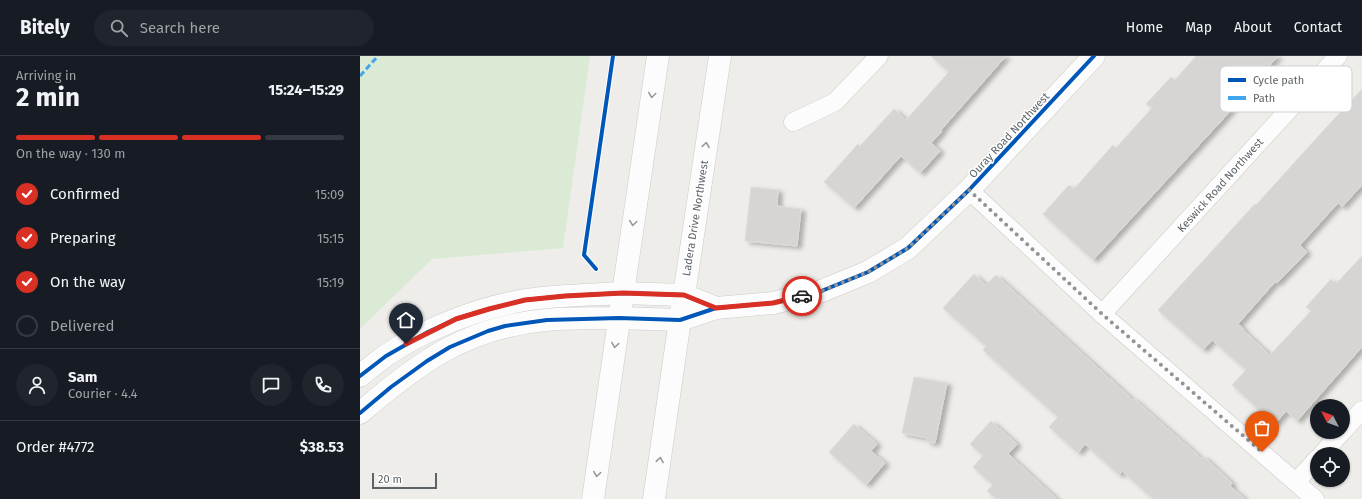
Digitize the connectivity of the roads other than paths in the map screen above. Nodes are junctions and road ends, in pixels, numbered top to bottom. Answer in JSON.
{"nodes":[{"id":1,"x":658,"y":56,"type":"edge"},
{"id":2,"x":720,"y":56,"type":"edge"},
{"id":3,"x":879,"y":56,"type":"edge"},
{"id":4,"x":1094,"y":56,"type":"edge"},
{"id":5,"x":1338,"y":56,"type":"edge"},
{"id":6,"x":1329,"y":66,"type":"edge"},
{"id":7,"x":1287,"y":112,"type":"edge"},
{"id":8,"x":792,"y":122,"type":"dead end"},
{"id":9,"x":969,"y":190,"type":"junction"},
{"id":10,"x":623,"y":293,"type":"junction"},
{"id":11,"x":684,"y":295,"type":"junction"},
{"id":12,"x":716,"y":308,"type":"junction"},
{"id":13,"x":1102,"y":314,"type":"junction"},
{"id":14,"x":619,"y":318,"type":"junction"},
{"id":15,"x":680,"y":320,"type":"junction"},
{"id":16,"x":360,"y":376,"type":"edge"},
{"id":17,"x":1362,"y":410,"type":"edge"},
{"id":18,"x":360,"y":413,"type":"edge"},
{"id":19,"x":1350,"y":423,"type":"edge"},
{"id":20,"x":1335,"y":439,"type":"edge"},
{"id":21,"x":1328,"y":447,"type":"edge"},
{"id":22,"x":1310,"y":467,"type":"edge"},
{"id":23,"x":1296,"y":482,"type":"junction"},
{"id":24,"x":593,"y":499,"type":"edge"},
{"id":25,"x":654,"y":499,"type":"edge"},
{"id":26,"x":1315,"y":499,"type":"edge"}],
"edges":[{"from":1,"to":10,"type":"main road","one_way":true},
{"from":11,"to":2,"type":"main road","name":"Ladera Drive Northwest","one_way":true},
{"from":3,"to":8,"type":"street"},
{"from":4,"to":9,"type":"main road","name":"Ouray Road Northwest"},
{"from":5,"to":6,"type":"street","name":"Keswick Road Northwest"},
{"from":7,"to":13,"type":"street","name":"Keswick Road Northwest"},
{"from":9,"to":12,"type":"main road","name":"Ouray Road Northwest"},
{"from":9,"to":13,"type":"street"},
{"from":10,"to":11,"type":"main road","name":"Ouray Road Northwest"},
{"from":10,"to":14,"type":"main road"},
{"from":10,"to":16,"type":"main road","name":"Ouray Road Northwest"},
{"from":11,"to":12,"type":"main road","name":"Ouray Road Northwest"},
{"from":11,"to":15,"type":"main road","name":"Ladera Drive Northwest"},
{"from":12,"to":15,"type":"main road","name":"Ouray Road Northwest"},
{"from":13,"to":23,"type":"street"},
{"from":14,"to":15,"type":"main road","name":"Ouray Road Northwest"},
{"from":14,"to":18,"type":"main road","name":"Ouray Road Northwest"},
{"from":14,"to":24,"type":"main road","one_way":true},
{"from":25,"to":15,"type":"main road","name":"Ladera Drive Northwest","one_way":true},
{"from":17,"to":19,"type":"street"},
{"from":20,"to":21,"type":"street"},
{"from":22,"to":23,"type":"street"},
{"from":23,"to":26,"type":"street"}]}
